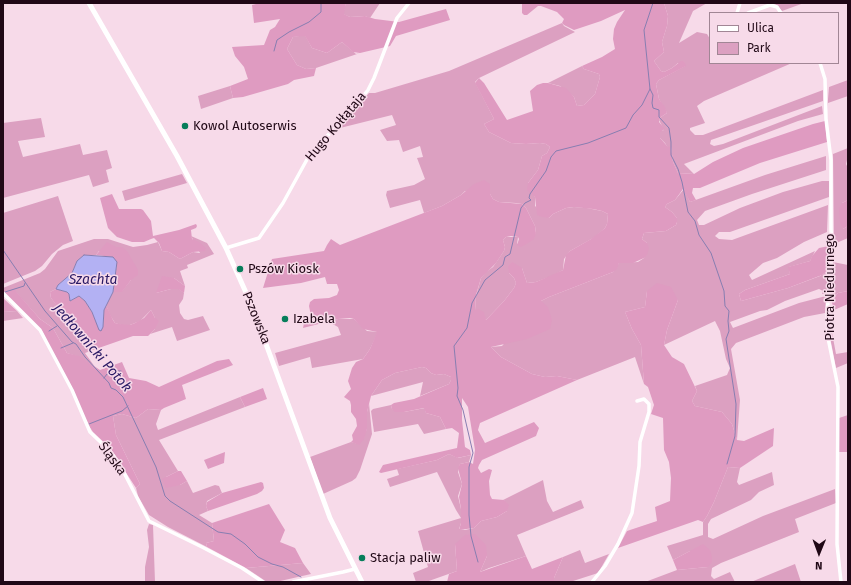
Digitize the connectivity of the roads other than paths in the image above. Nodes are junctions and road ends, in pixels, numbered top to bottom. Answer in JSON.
{"nodes":[{"id":1,"x":89,"y":3,"type":"edge"},
{"id":2,"x":410,"y":3,"type":"edge"},
{"id":3,"x":751,"y":12,"type":"edge"},
{"id":4,"x":780,"y":12,"type":"edge"},
{"id":5,"x":820,"y":64,"type":"edge"},
{"id":6,"x":226,"y":248,"type":"junction"},
{"id":7,"x":3,"y":293,"type":"edge"},
{"id":8,"x":637,"y":401,"type":"dead end"},
{"id":9,"x":355,"y":569,"type":"junction"},
{"id":10,"x":263,"y":582,"type":"edge"},
{"id":11,"x":293,"y":582,"type":"edge"},
{"id":12,"x":362,"y":582,"type":"edge"},
{"id":13,"x":592,"y":582,"type":"edge"},
{"id":14,"x":841,"y":582,"type":"edge"}],
"edges":[{"from":1,"to":6,"type":"main road","name":"Pszowska"},
{"from":2,"to":6,"type":"street","name":"Hugo Kołłątaja"},
{"from":3,"to":4,"type":"street"},
{"from":5,"to":14,"type":"street","name":"Piotra Niedurnego"},
{"from":6,"to":9,"type":"main road","name":"Pszowska"},
{"from":7,"to":10,"type":"street","name":"Śląska"},
{"from":8,"to":13,"type":"street"},
{"from":9,"to":11,"type":"street"},
{"from":9,"to":12,"type":"main road","name":"Pszowska"}]}
